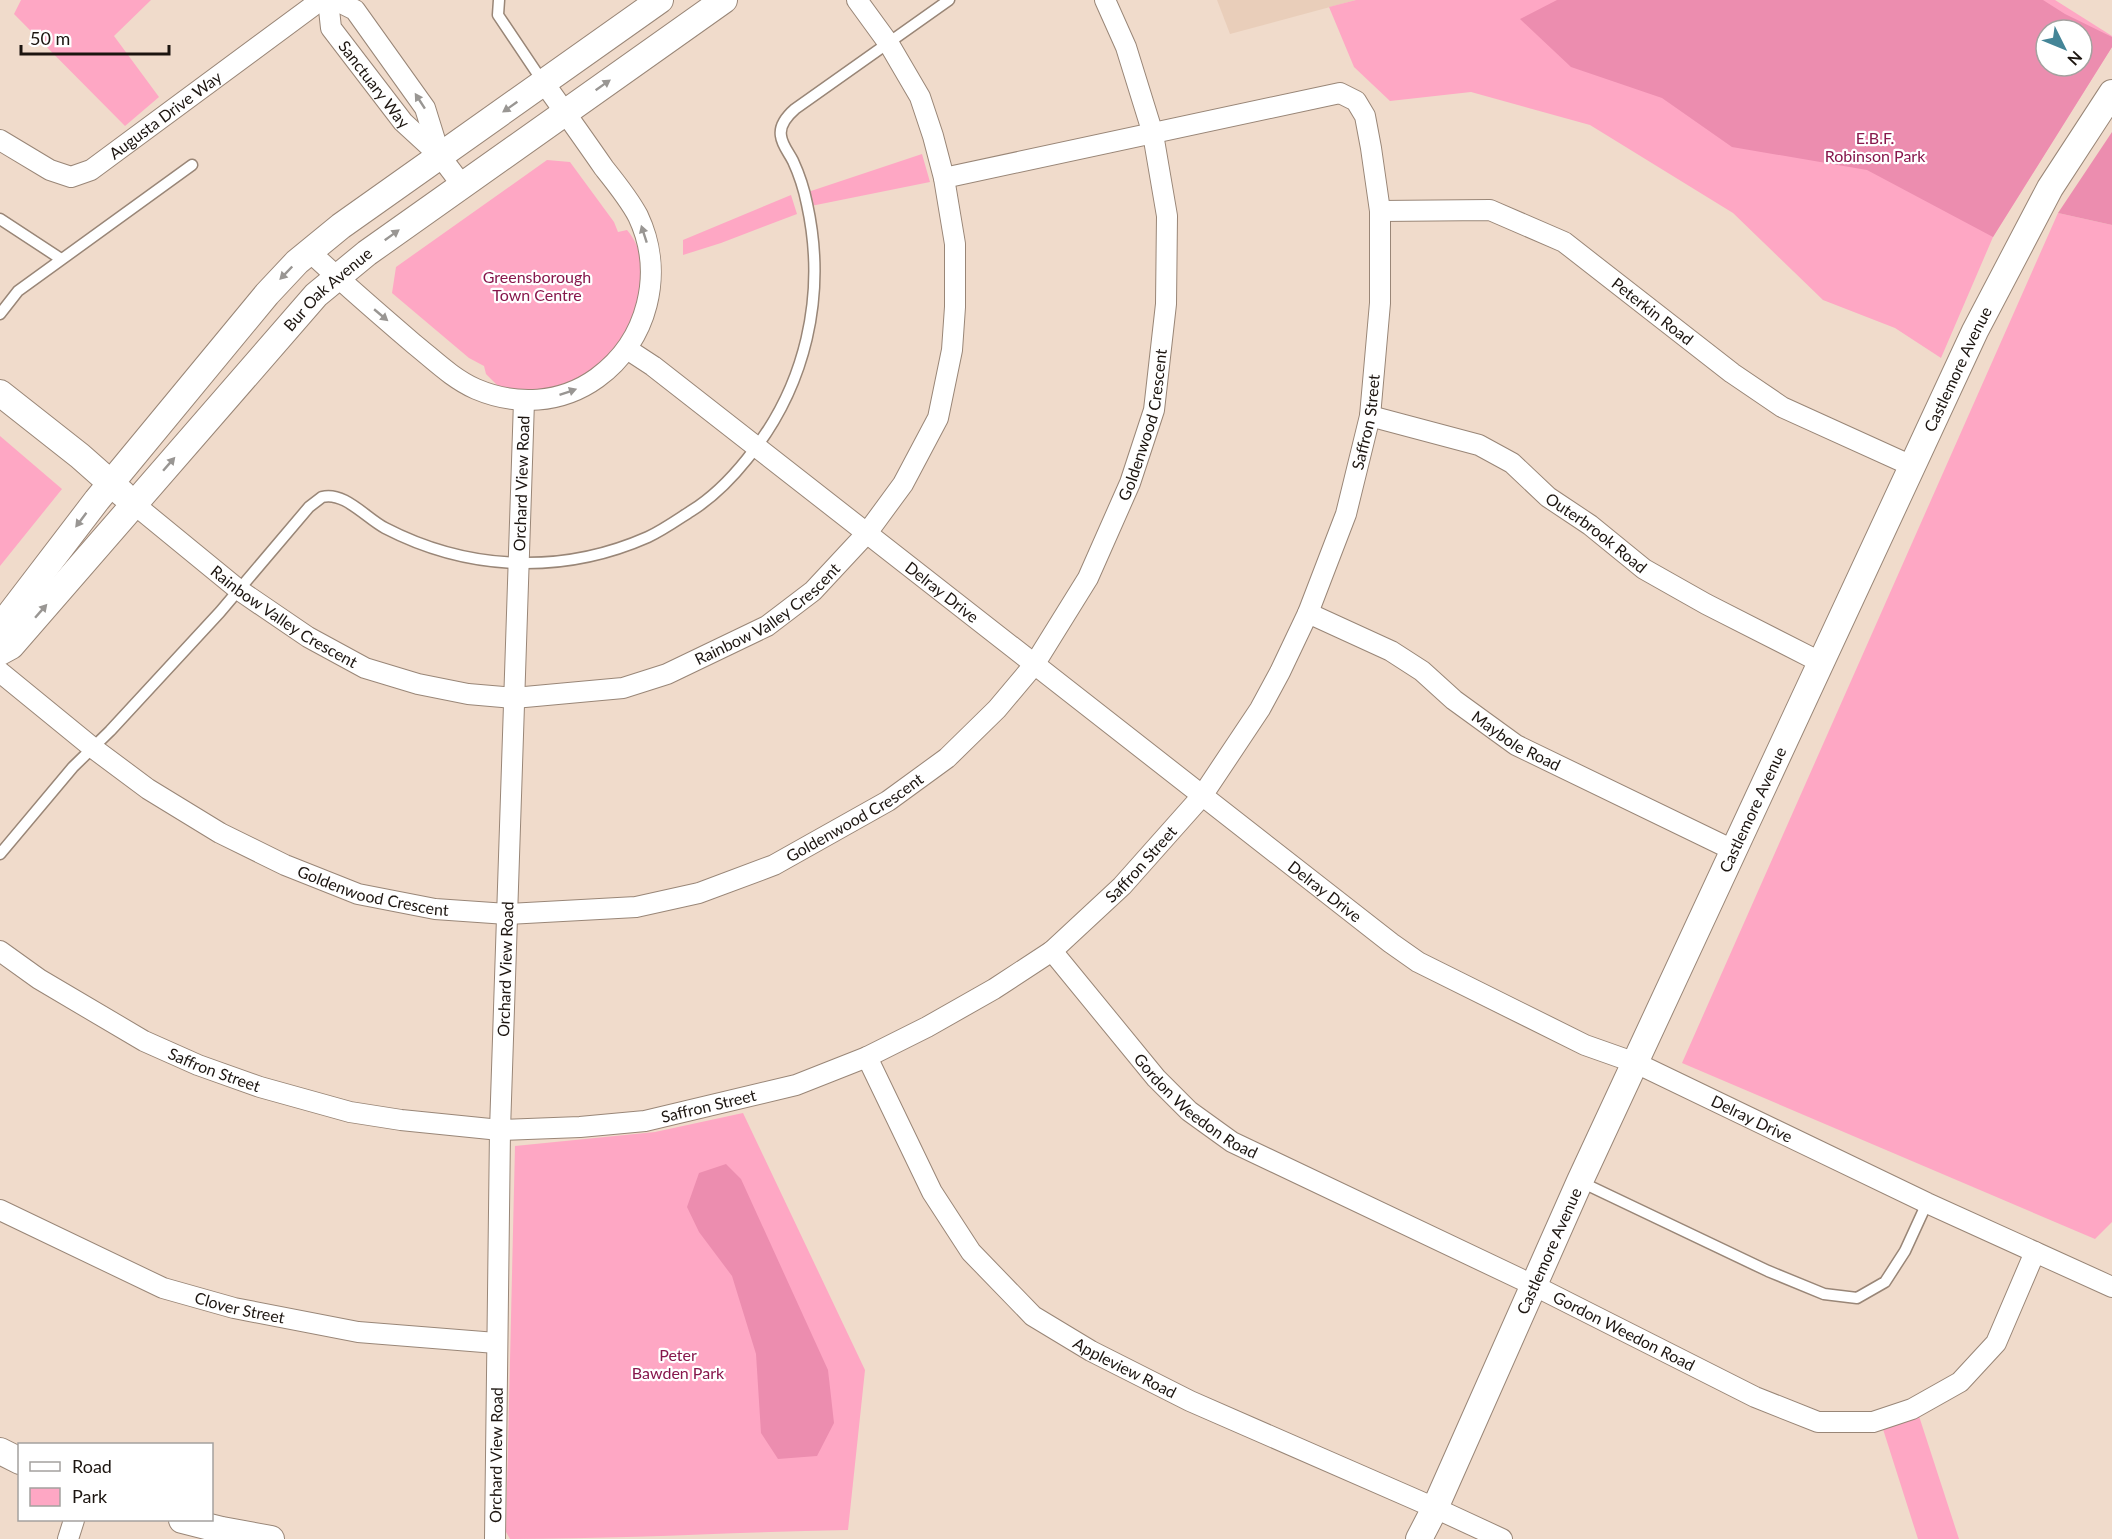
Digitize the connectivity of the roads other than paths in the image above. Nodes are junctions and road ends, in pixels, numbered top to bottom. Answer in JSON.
{"nodes":[{"id":1,"x":321,"y":0,"type":"edge"},
{"id":2,"x":328,"y":0,"type":"edge"},
{"id":3,"x":336,"y":0,"type":"edge"},
{"id":4,"x":499,"y":0,"type":"edge"},
{"id":5,"x":660,"y":0,"type":"edge"},
{"id":6,"x":724,"y":0,"type":"edge"},
{"id":7,"x":857,"y":0,"type":"edge"},
{"id":8,"x":949,"y":0,"type":"edge"},
{"id":9,"x":1105,"y":0,"type":"edge"},
{"id":10,"x":889,"y":44,"type":"junction"},
{"id":11,"x":544,"y":83,"type":"junction"},
{"id":12,"x":2112,"y":93,"type":"edge"},
{"id":13,"x":564,"y":112,"type":"junction"},
{"id":14,"x":1153,"y":134,"type":"junction"},
{"id":15,"x":0,"y":140,"type":"edge"},
{"id":16,"x":440,"y":156,"type":"junction"},
{"id":17,"x":192,"y":165,"type":"dead end"},
{"id":18,"x":944,"y":178,"type":"junction"},
{"id":19,"x":462,"y":185,"type":"junction"},
{"id":20,"x":1380,"y":212,"type":"junction"},
{"id":21,"x":0,"y":219,"type":"edge"},
{"id":22,"x":309,"y":251,"type":"junction"},
{"id":23,"x":62,"y":259,"type":"junction"},
{"id":24,"x":337,"y":277,"type":"junction"},
{"id":25,"x":0,"y":314,"type":"edge"},
{"id":26,"x":627,"y":349,"type":"junction"},
{"id":27,"x":0,"y":393,"type":"edge"},
{"id":28,"x":524,"y":401,"type":"junction"},
{"id":29,"x":1370,"y":416,"type":"junction"},
{"id":30,"x":756,"y":448,"type":"junction"},
{"id":31,"x":1912,"y":466,"type":"junction"},
{"id":32,"x":111,"y":483,"type":"junction"},
{"id":33,"x":135,"y":504,"type":"junction"},
{"id":34,"x":867,"y":533,"type":"junction"},
{"id":35,"x":520,"y":564,"type":"junction"},
{"id":36,"x":239,"y":590,"type":"junction"},
{"id":37,"x":1308,"y":613,"type":"junction"},
{"id":38,"x":0,"y":627,"type":"edge"},
{"id":39,"x":0,"y":652,"type":"edge"},
{"id":40,"x":1820,"y":662,"type":"junction"},
{"id":41,"x":1034,"y":665,"type":"junction"},
{"id":42,"x":0,"y":672,"type":"edge"},
{"id":43,"x":514,"y":698,"type":"junction"},
{"id":44,"x":93,"y":748,"type":"junction"},
{"id":45,"x":1202,"y":796,"type":"junction"},
{"id":46,"x":1735,"y":851,"type":"junction"},
{"id":47,"x":0,"y":854,"type":"edge"},
{"id":48,"x":507,"y":914,"type":"junction"},
{"id":49,"x":0,"y":951,"type":"edge"},
{"id":50,"x":1052,"y":951,"type":"junction"},
{"id":51,"x":867,"y":1057,"type":"junction"},
{"id":52,"x":1636,"y":1063,"type":"junction"},
{"id":53,"x":500,"y":1130,"type":"junction"},
{"id":54,"x":1580,"y":1182,"type":"junction"},
{"id":55,"x":1927,"y":1203,"type":"junction"},
{"id":56,"x":0,"y":1210,"type":"edge"},
{"id":57,"x":2036,"y":1252,"type":"junction"},
{"id":58,"x":1533,"y":1285,"type":"junction"},
{"id":59,"x":2112,"y":1287,"type":"edge"},
{"id":60,"x":496,"y":1343,"type":"junction"},
{"id":61,"x":0,"y":1451,"type":"edge"},
{"id":62,"x":18,"y":1460,"type":"edge"},
{"id":63,"x":1435,"y":1508,"type":"junction"},
{"id":64,"x":74,"y":1521,"type":"edge"},
{"id":65,"x":186,"y":1521,"type":"edge"},
{"id":66,"x":68,"y":1539,"type":"edge"},
{"id":67,"x":271,"y":1539,"type":"edge"},
{"id":68,"x":495,"y":1539,"type":"edge"},
{"id":69,"x":1419,"y":1539,"type":"edge"},
{"id":70,"x":1502,"y":1539,"type":"edge"}],
"edges":[{"from":1,"to":15,"type":"street","name":"Augusta Drive Way"},
{"from":2,"to":16,"type":"street","name":"Sanctuary Way"},
{"from":16,"to":3,"type":"street","name":"Sanctuary Way","one_way":true},
{"from":4,"to":11,"type":"lane"},
{"from":5,"to":11,"type":"street"},
{"from":13,"to":6,"type":"street","name":"Bur Oak Avenue","one_way":true},
{"from":7,"to":10,"type":"street","name":"Rainbow Valley Crescent"},
{"from":8,"to":10,"type":"lane"},
{"from":9,"to":14,"type":"street","name":"Goldenwood Crescent"},
{"from":10,"to":18,"type":"street","name":"Rainbow Valley Crescent"},
{"from":10,"to":30,"type":"lane"},
{"from":11,"to":13,"type":"street"},
{"from":11,"to":16,"type":"street","one_way":true},
{"from":12,"to":31,"type":"street","name":"Castlemore Avenue"},
{"from":13,"to":19,"type":"street","name":"Bur Oak Avenue"},
{"from":26,"to":13,"type":"street","one_way":true},
{"from":14,"to":18,"type":"street","name":"Saffron Street"},
{"from":14,"to":20,"type":"street","name":"Saffron Street"},
{"from":14,"to":41,"type":"street","name":"Goldenwood Crescent"},
{"from":16,"to":19,"type":"street","name":"Sanctuary Way"},
{"from":16,"to":22,"type":"street"},
{"from":17,"to":23,"type":"lane"},
{"from":18,"to":34,"type":"street","name":"Rainbow Valley Crescent"},
{"from":24,"to":19,"type":"street","name":"Bur Oak Avenue","one_way":true},
{"from":20,"to":29,"type":"street","name":"Saffron Street"},
{"from":20,"to":31,"type":"street","name":"Peterkin Road"},
{"from":21,"to":23,"type":"lane"},
{"from":22,"to":24,"type":"street"},
{"from":22,"to":32,"type":"street","one_way":true},
{"from":23,"to":25,"type":"lane"},
{"from":24,"to":28,"type":"street","one_way":true},
{"from":33,"to":24,"type":"street","name":"Bur Oak Avenue","one_way":true},
{"from":28,"to":26,"type":"street","one_way":true},
{"from":26,"to":30,"type":"street","name":"Delray Drive"},
{"from":27,"to":32,"type":"street"},
{"from":28,"to":35,"type":"street","name":"Orchard View Road"},
{"from":29,"to":37,"type":"street","name":"Saffron Street"},
{"from":29,"to":40,"type":"street","name":"Outerbrook Road"},
{"from":30,"to":34,"type":"street","name":"Delray Drive"},
{"from":30,"to":35,"type":"lane"},
{"from":31,"to":40,"type":"street","name":"Castlemore Avenue"},
{"from":32,"to":33,"type":"street"},
{"from":32,"to":38,"type":"street","one_way":true},
{"from":33,"to":36,"type":"street","name":"Rainbow Valley Crescent"},
{"from":39,"to":33,"type":"street","name":"Bur Oak Avenue","one_way":true},
{"from":34,"to":41,"type":"street","name":"Delray Drive"},
{"from":34,"to":43,"type":"street","name":"Rainbow Valley Crescent"},
{"from":35,"to":36,"type":"lane"},
{"from":35,"to":43,"type":"street","name":"Orchard View Road"},
{"from":36,"to":43,"type":"street","name":"Rainbow Valley Crescent"},
{"from":36,"to":44,"type":"lane"},
{"from":37,"to":45,"type":"street","name":"Saffron Street"},
{"from":37,"to":46,"type":"street","name":"Maybole Road"},
{"from":40,"to":46,"type":"street","name":"Castlemore Avenue"},
{"from":41,"to":45,"type":"street","name":"Delray Drive"},
{"from":41,"to":48,"type":"street","name":"Goldenwood Crescent"},
{"from":42,"to":44,"type":"street","name":"Goldenwood Crescent"},
{"from":43,"to":48,"type":"street","name":"Orchard View Road"},
{"from":44,"to":47,"type":"lane"},
{"from":44,"to":48,"type":"street","name":"Goldenwood Crescent"},
{"from":45,"to":50,"type":"street","name":"Saffron Street"},
{"from":45,"to":52,"type":"street","name":"Delray Drive"},
{"from":46,"to":52,"type":"street","name":"Castlemore Avenue"},
{"from":48,"to":53,"type":"street","name":"Orchard View Road"},
{"from":49,"to":53,"type":"street","name":"Saffron Street"},
{"from":50,"to":51,"type":"street","name":"Saffron Street"},
{"from":50,"to":58,"type":"street","name":"Gordon Weedon Road"},
{"from":51,"to":53,"type":"street","name":"Saffron Street"},
{"from":51,"to":63,"type":"street","name":"Appleview Road"},
{"from":52,"to":54,"type":"street","name":"Castlemore Avenue"},
{"from":52,"to":55,"type":"street","name":"Delray Drive"},
{"from":53,"to":60,"type":"street","name":"Orchard View Road"},
{"from":54,"to":55,"type":"lane"},
{"from":54,"to":58,"type":"street","name":"Castlemore Avenue"},
{"from":55,"to":57,"type":"street","name":"Delray Drive"},
{"from":56,"to":60,"type":"street","name":"Clover Street"},
{"from":57,"to":58,"type":"street","name":"Gordon Weedon Road"},
{"from":57,"to":59,"type":"street","name":"Delray Drive"},
{"from":58,"to":63,"type":"street","name":"Castlemore Avenue"},
{"from":60,"to":68,"type":"street","name":"Orchard View Road"},
{"from":61,"to":62,"type":"street"},
{"from":63,"to":69,"type":"street","name":"Castlemore Avenue"},
{"from":63,"to":70,"type":"street","name":"Appleview Road"},
{"from":64,"to":66,"type":"street"},
{"from":65,"to":67,"type":"street"}]}
